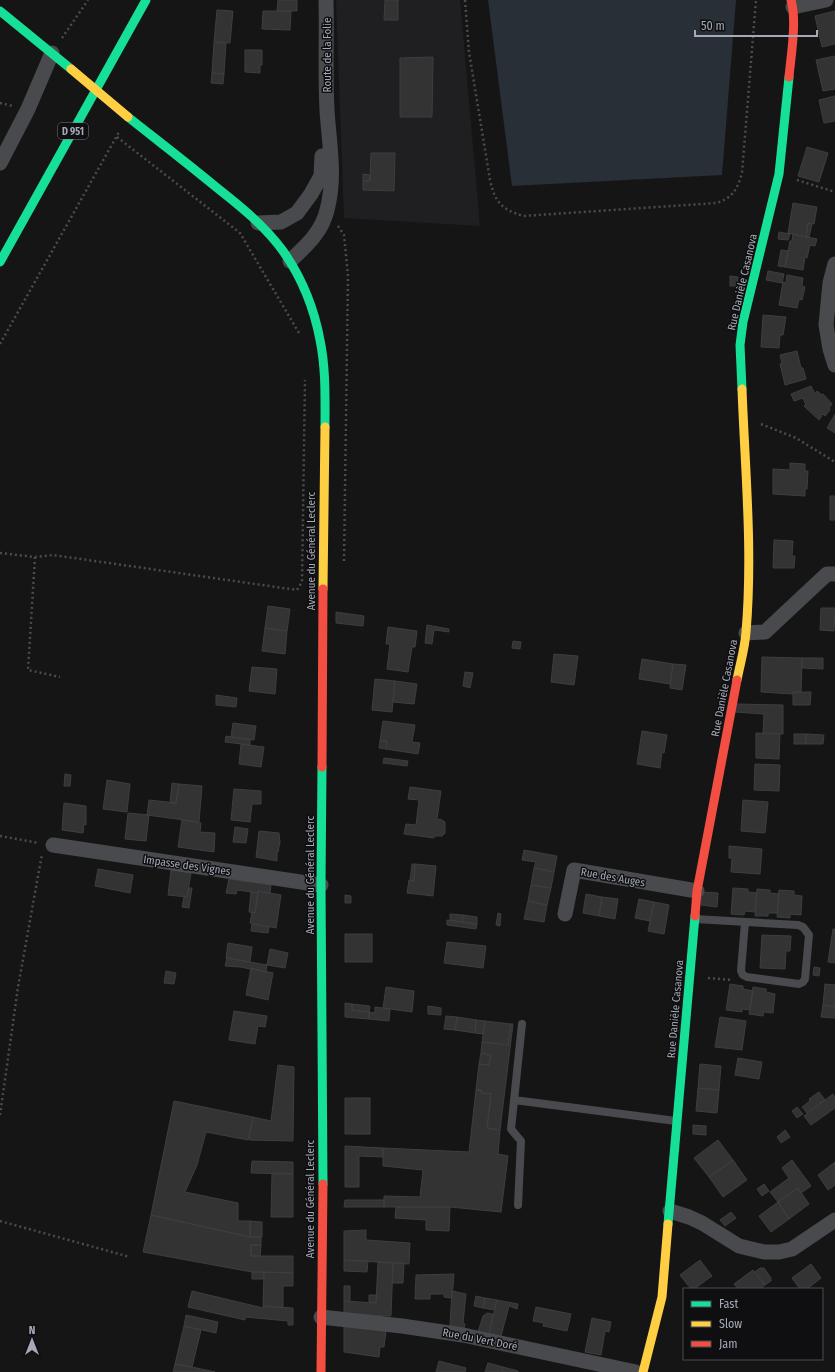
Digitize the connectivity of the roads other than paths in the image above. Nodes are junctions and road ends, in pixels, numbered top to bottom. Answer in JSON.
{"nodes":[{"id":1,"x":146,"y":0,"type":"edge"},
{"id":2,"x":326,"y":0,"type":"edge"},
{"id":3,"x":826,"y":0,"type":"edge"},
{"id":4,"x":792,"y":4,"type":"edge"},
{"id":5,"x":0,"y":11,"type":"edge"},
{"id":6,"x":52,"y":53,"type":"junction"},
{"id":7,"x":327,"y":109,"type":"junction"},
{"id":8,"x":0,"y":163,"type":"edge"},
{"id":9,"x":258,"y":223,"type":"junction"},
{"id":10,"x":290,"y":261,"type":"junction"},
{"id":11,"x":0,"y":262,"type":"edge"},
{"id":12,"x":835,"y":264,"type":"edge"},
{"id":13,"x":835,"y":365,"type":"edge"},
{"id":14,"x":835,"y":574,"type":"edge"},
{"id":15,"x":746,"y":633,"type":"junction"},
{"id":16,"x":48,"y":844,"type":"road end"},
{"id":17,"x":322,"y":885,"type":"junction"},
{"id":18,"x":697,"y":891,"type":"junction"},
{"id":19,"x":565,"y":914,"type":"dead end"},
{"id":20,"x":695,"y":919,"type":"junction"},
{"id":21,"x":745,"y":922,"type":"junction"},
{"id":22,"x":522,"y":1024,"type":"dead end"},
{"id":23,"x":514,"y":1100,"type":"junction"},
{"id":24,"x":677,"y":1122,"type":"junction"},
{"id":25,"x":518,"y":1205,"type":"dead end"},
{"id":26,"x":670,"y":1211,"type":"junction"},
{"id":27,"x":835,"y":1220,"type":"edge"},
{"id":28,"x":321,"y":1317,"type":"junction"},
{"id":29,"x":321,"y":1372,"type":"edge"},
{"id":30,"x":636,"y":1372,"type":"edge"},
{"id":31,"x":643,"y":1372,"type":"edge"}],
"edges":[{"from":1,"to":11,"type":"main road","number":"D 951"},
{"from":2,"to":7,"type":"street","name":"Route de la Folie"},
{"from":3,"to":4,"type":"street"},
{"from":4,"to":15,"type":"main road","name":"Rue Danièle Casanova"},
{"from":5,"to":6,"type":"main road","name":"Avenue du Général Leclerc"},
{"from":6,"to":8,"type":"street"},
{"from":6,"to":9,"type":"main road","name":"Avenue du Général Leclerc","bridge":true},
{"from":7,"to":9,"type":"street","name":"Route de la Folie"},
{"from":7,"to":10,"type":"street","name":"Route de la Folie"},
{"from":9,"to":10,"type":"main road","name":"Avenue du Général Leclerc"},
{"from":10,"to":17,"type":"main road","name":"Avenue du Général Leclerc"},
{"from":12,"to":13,"type":"street"},
{"from":14,"to":15,"type":"street"},
{"from":15,"to":18,"type":"main road","name":"Rue Danièle Casanova"},
{"from":16,"to":17,"type":"street","name":"Impasse des Vignes"},
{"from":17,"to":28,"type":"main road","name":"Avenue du Général Leclerc"},
{"from":18,"to":19,"type":"street","name":"Rue des Auges"},
{"from":18,"to":20,"type":"main road","name":"Rue Danièle Casanova"},
{"from":20,"to":21,"type":"lane"},
{"from":20,"to":24,"type":"main road","name":"Rue Danièle Casanova"},
{"from":21,"to":21,"type":"lane"},
{"from":22,"to":23,"type":"lane"},
{"from":23,"to":24,"type":"lane"},
{"from":23,"to":25,"type":"lane"},
{"from":24,"to":26,"type":"main road","name":"Rue Danièle Casanova"},
{"from":26,"to":27,"type":"street"},
{"from":26,"to":31,"type":"main road","name":"Rue Danièle Casanova"},
{"from":28,"to":29,"type":"main road","name":"Avenue du Général Leclerc"},
{"from":28,"to":30,"type":"street","name":"Rue du Vert Doré"}]}
